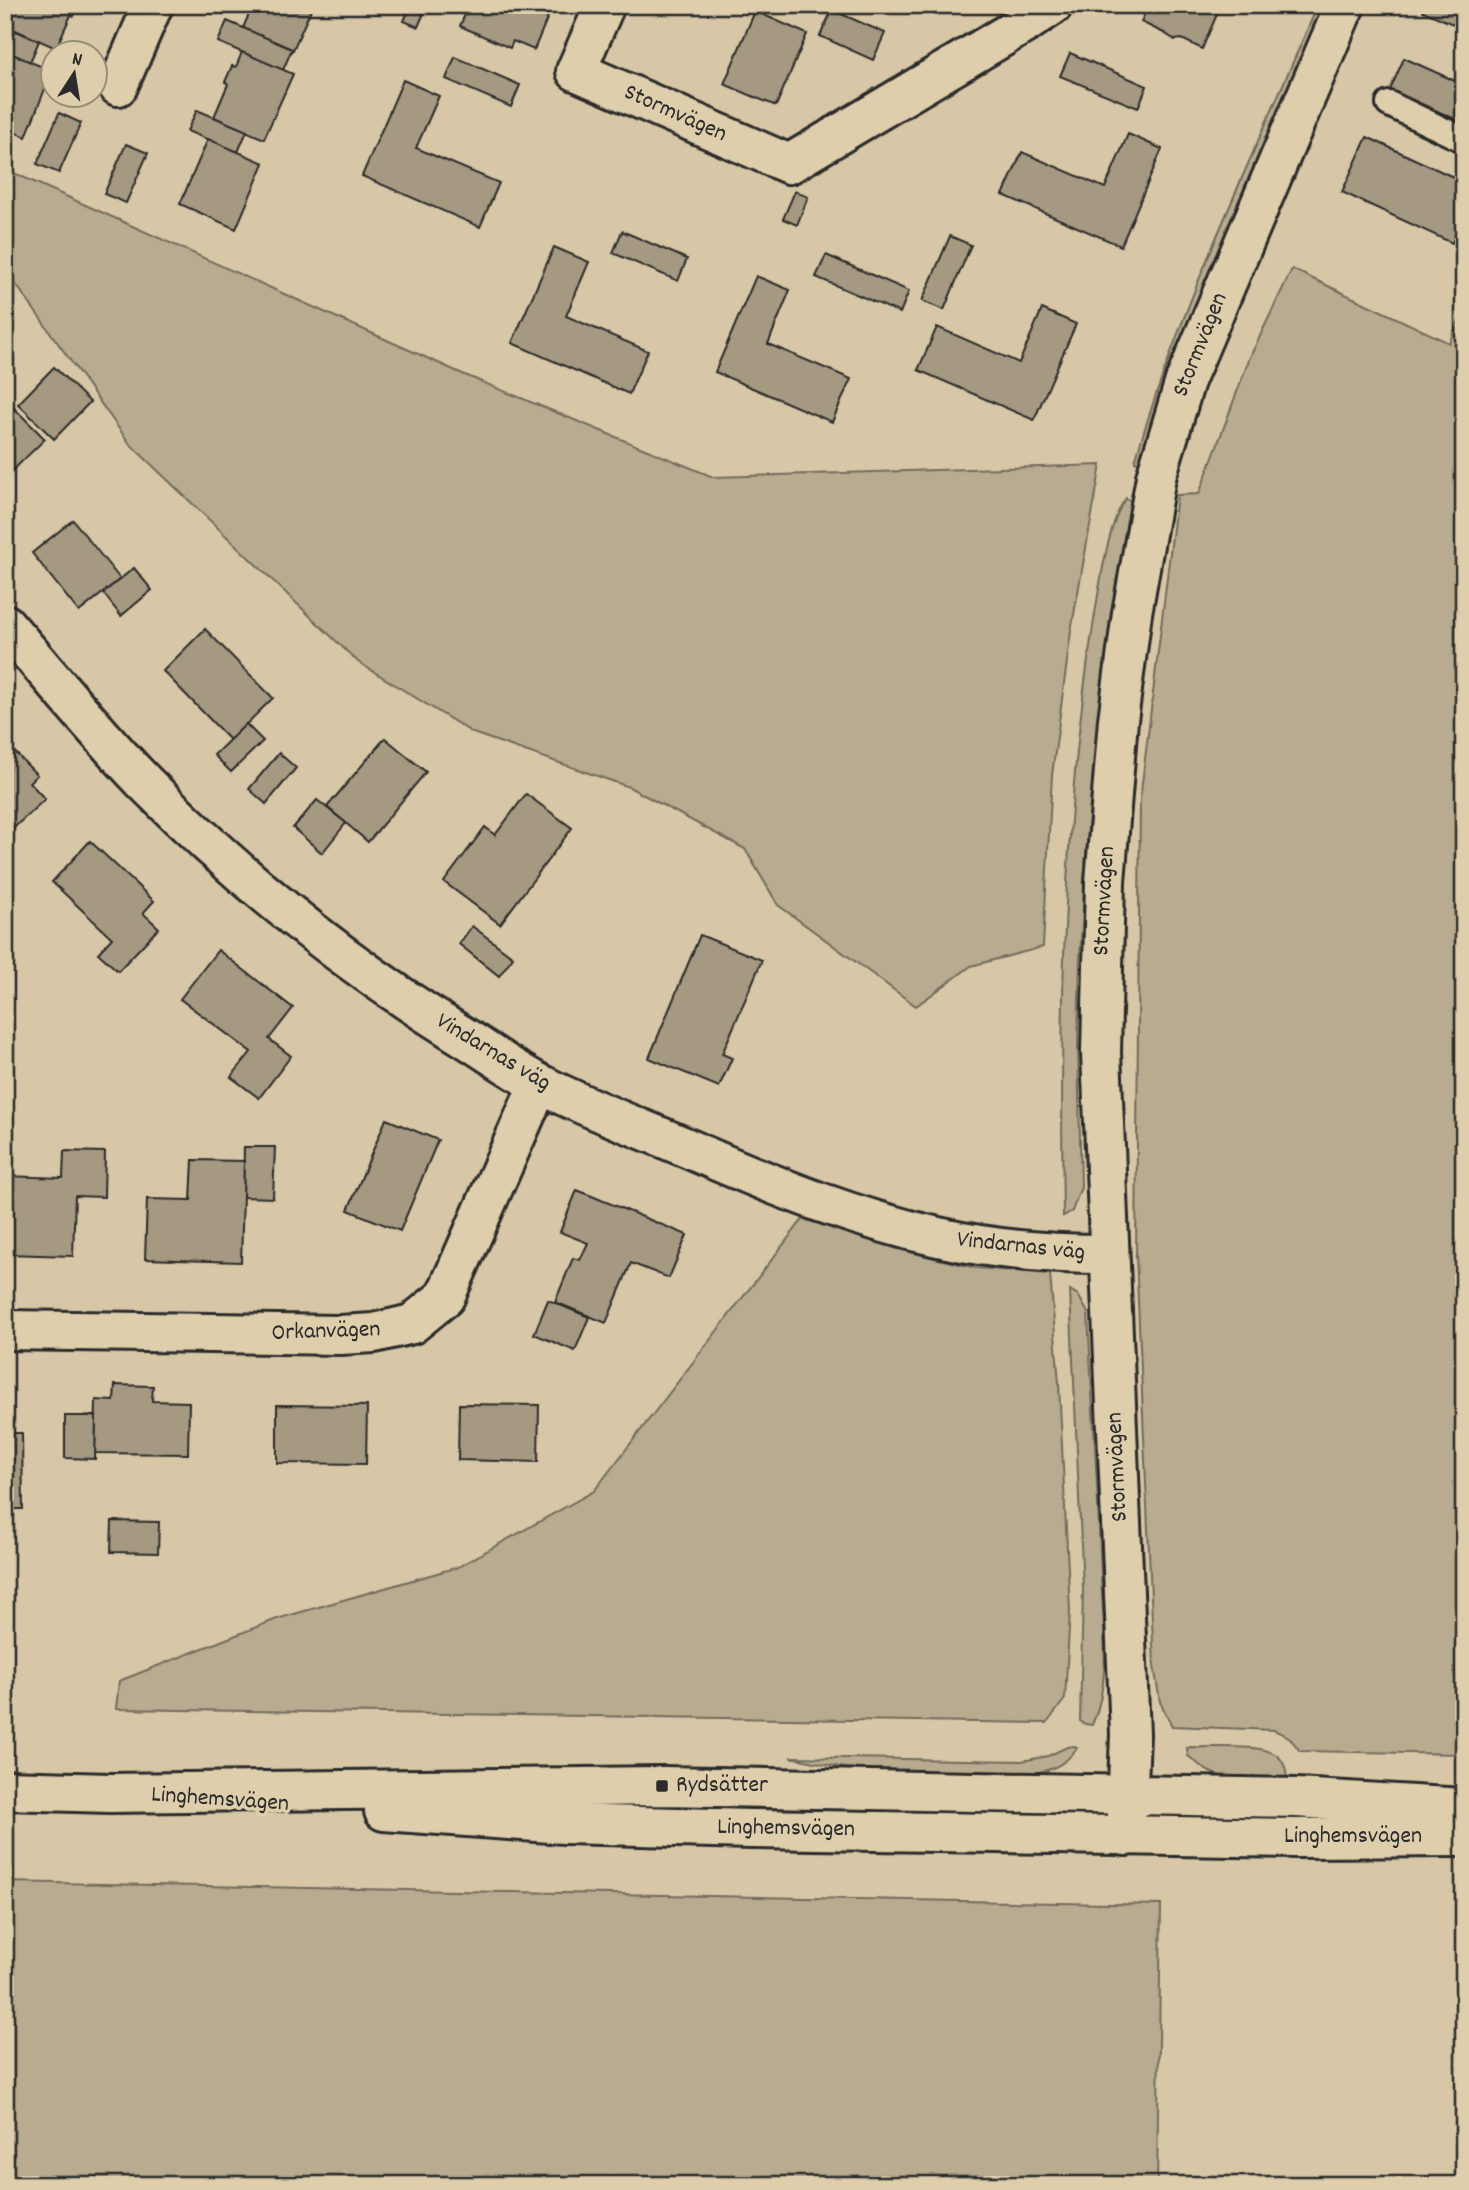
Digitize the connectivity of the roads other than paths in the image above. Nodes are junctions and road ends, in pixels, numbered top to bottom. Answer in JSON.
{"nodes":[{"id":1,"x":153,"y":5,"type":"edge"},
{"id":2,"x":605,"y":5,"type":"edge"},
{"id":3,"x":1052,"y":5,"type":"edge"},
{"id":4,"x":1345,"y":5,"type":"edge"},
{"id":5,"x":118,"y":86,"type":"dead end"},
{"id":6,"x":1389,"y":104,"type":"dead end"},
{"id":7,"x":1464,"y":140,"type":"edge"},
{"id":8,"x":5,"y":624,"type":"edge"},
{"id":9,"x":539,"y":1084,"type":"junction"},
{"id":10,"x":1108,"y":1254,"type":"junction"},
{"id":11,"x":5,"y":1330,"type":"edge"},
{"id":12,"x":5,"y":1790,"type":"edge"},
{"id":13,"x":110,"y":1793,"type":"junction"},
{"id":14,"x":1127,"y":1794,"type":"junction"},
{"id":15,"x":1464,"y":1808,"type":"edge"},
{"id":16,"x":1126,"y":1836,"type":"junction"},
{"id":17,"x":1464,"y":1837,"type":"edge"}],
"edges":[{"from":1,"to":5,"type":"street"},
{"from":2,"to":3,"type":"street","name":"Stormvägen"},
{"from":4,"to":10,"type":"street","name":"Stormvägen"},
{"from":6,"to":7,"type":"lane"},
{"from":8,"to":9,"type":"street","name":"Vindarnas väg"},
{"from":9,"to":10,"type":"street","name":"Vindarnas väg"},
{"from":9,"to":11,"type":"street","name":"Orkanvägen"},
{"from":10,"to":14,"type":"street","name":"Stormvägen"},
{"from":12,"to":13,"type":"street","name":"Linghemsvägen"},
{"from":13,"to":14,"type":"street","name":"Linghemsvägen"},
{"from":13,"to":16,"type":"street","name":"Linghemsvägen"},
{"from":14,"to":15,"type":"street","name":"Linghemsvägen"},
{"from":14,"to":16,"type":"street","name":"Stormvägen"},
{"from":16,"to":17,"type":"street","name":"Linghemsvägen"}]}
